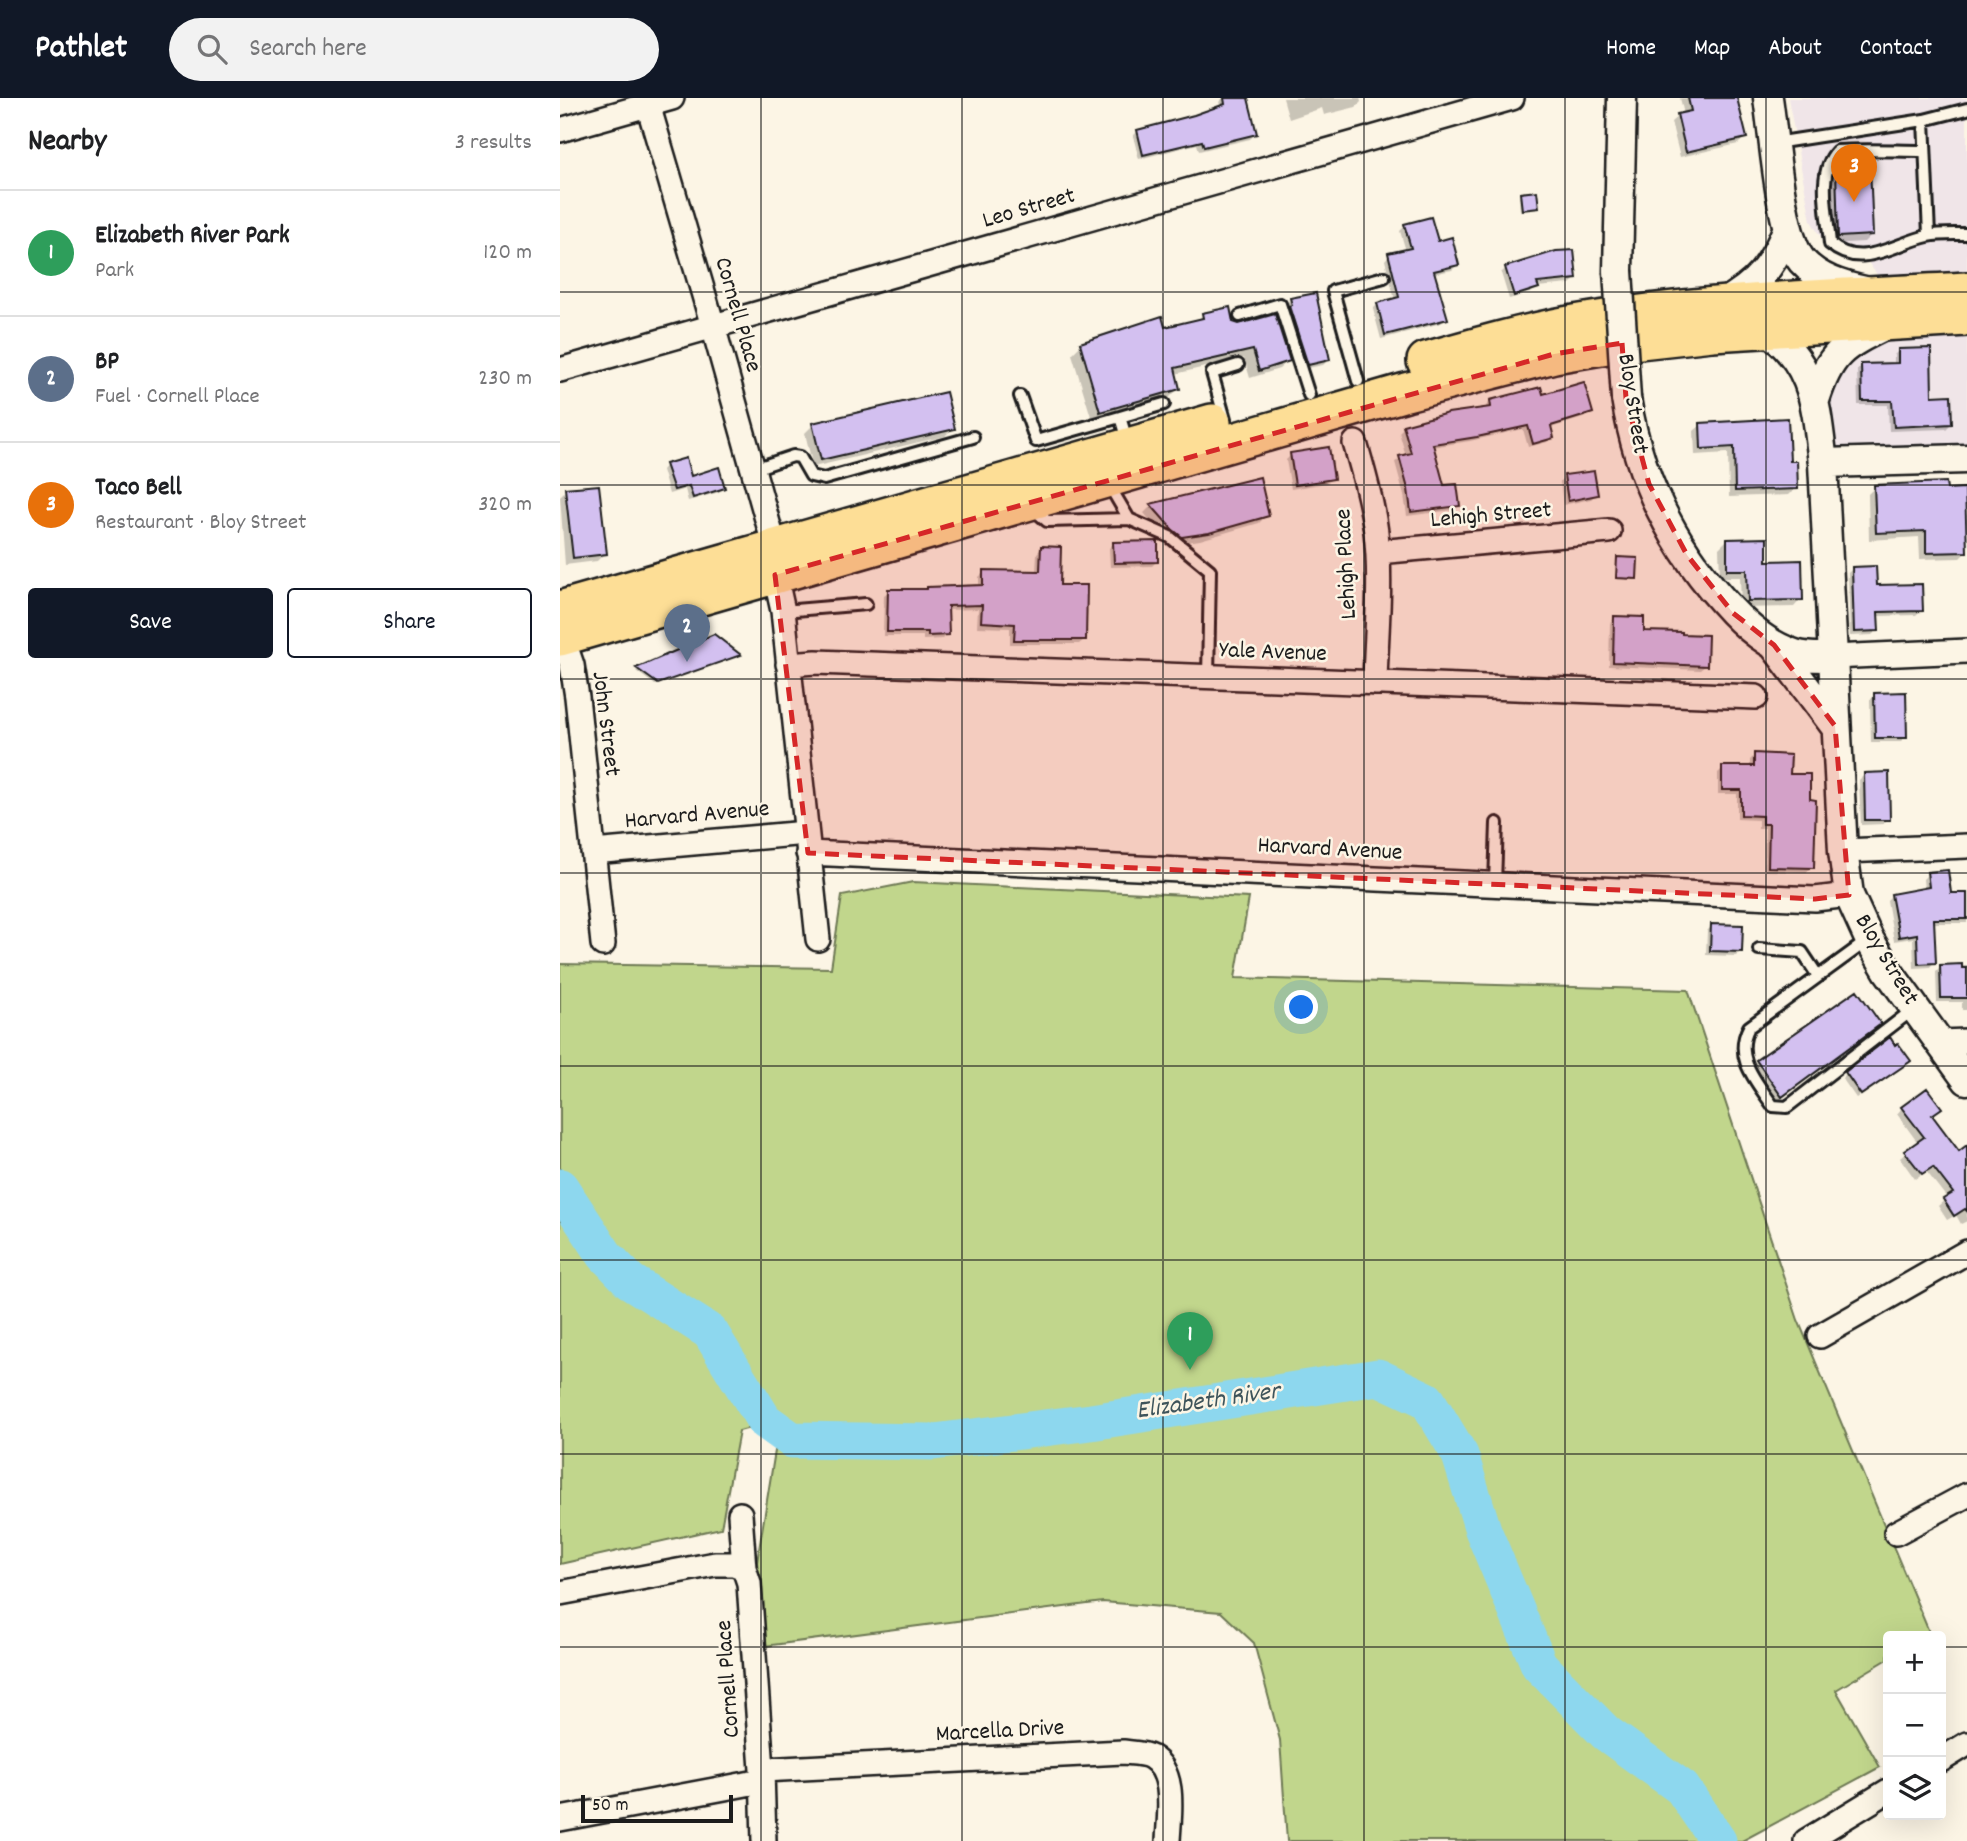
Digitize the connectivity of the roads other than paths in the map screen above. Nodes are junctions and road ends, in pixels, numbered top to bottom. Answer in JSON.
{"nodes":[{"id":1,"x":672,"y":98,"type":"edge"},
{"id":2,"x":1512,"y":98,"type":"edge"},
{"id":3,"x":1622,"y":98,"type":"edge"},
{"id":4,"x":1768,"y":98,"type":"edge"},
{"id":5,"x":647,"y":102,"type":"edge"},
{"id":6,"x":1967,"y":109,"type":"edge"},
{"id":7,"x":1924,"y":120,"type":"junction"},
{"id":8,"x":560,"y":130,"type":"edge"},
{"id":9,"x":1775,"y":143,"type":"junction"},
{"id":10,"x":1925,"y":151,"type":"junction"},
{"id":11,"x":1787,"y":230,"type":"junction"},
{"id":12,"x":1967,"y":234,"type":"edge"},
{"id":13,"x":1929,"y":235,"type":"junction"},
{"id":14,"x":1384,"y":277,"type":"dead end"},
{"id":15,"x":1967,"y":291,"type":"edge"},
{"id":16,"x":1723,"y":304,"type":"junction"},
{"id":17,"x":1893,"y":308,"type":"junction"},
{"id":18,"x":1240,"y":316,"type":"dead end"},
{"id":19,"x":1967,"y":317,"type":"edge"},
{"id":20,"x":713,"y":326,"type":"junction"},
{"id":21,"x":1763,"y":328,"type":"junction"},
{"id":22,"x":1238,"y":365,"type":"dead end"},
{"id":23,"x":560,"y":370,"type":"edge"},
{"id":24,"x":1358,"y":381,"type":"junction"},
{"id":25,"x":1308,"y":395,"type":"junction"},
{"id":26,"x":1020,"y":396,"type":"dead end"},
{"id":27,"x":1815,"y":400,"type":"junction"},
{"id":28,"x":1164,"y":404,"type":"dead end"},
{"id":29,"x":1225,"y":419,"type":"junction"},
{"id":30,"x":1125,"y":431,"type":"junction"},
{"id":31,"x":973,"y":437,"type":"dead end"},
{"id":32,"x":1355,"y":443,"type":"dead end"},
{"id":33,"x":1041,"y":456,"type":"junction"},
{"id":34,"x":1967,"y":458,"type":"edge"},
{"id":35,"x":1823,"y":463,"type":"junction"},
{"id":36,"x":754,"y":469,"type":"junction"},
{"id":37,"x":1106,"y":480,"type":"junction"},
{"id":38,"x":1027,"y":503,"type":"junction"},
{"id":39,"x":1129,"y":519,"type":"junction"},
{"id":40,"x":1609,"y":531,"type":"dead end"},
{"id":41,"x":1378,"y":552,"type":"junction"},
{"id":42,"x":775,"y":561,"type":"junction"},
{"id":43,"x":866,"y":604,"type":"dead end"},
{"id":44,"x":783,"y":611,"type":"junction"},
{"id":45,"x":562,"y":618,"type":"edge"},
{"id":46,"x":1774,"y":645,"type":"junction"},
{"id":47,"x":1967,"y":651,"type":"edge"},
{"id":48,"x":1832,"y":657,"type":"junction"},
{"id":49,"x":789,"y":664,"type":"junction"},
{"id":50,"x":1208,"y":677,"type":"junction"},
{"id":51,"x":1375,"y":683,"type":"junction"},
{"id":52,"x":1756,"y":697,"type":"dead end"},
{"id":53,"x":1835,"y":726,"type":"junction"},
{"id":54,"x":1497,"y":823,"type":"dead end"},
{"id":55,"x":807,"y":843,"type":"junction"},
{"id":56,"x":1967,"y":846,"type":"edge"},
{"id":57,"x":593,"y":852,"type":"junction"},
{"id":58,"x":1843,"y":852,"type":"junction"},
{"id":59,"x":1495,"y":884,"type":"junction"},
{"id":60,"x":1849,"y":895,"type":"junction"},
{"id":61,"x":818,"y":939,"type":"dead end"},
{"id":62,"x":1869,"y":939,"type":"junction"},
{"id":63,"x":603,"y":944,"type":"dead end"},
{"id":64,"x":1759,"y":949,"type":"dead end"},
{"id":65,"x":1818,"y":976,"type":"junction"},
{"id":66,"x":1915,"y":1008,"type":"junction"},
{"id":67,"x":1967,"y":1041,"type":"edge"},
{"id":68,"x":1939,"y":1042,"type":"junction"},
{"id":69,"x":1967,"y":1080,"type":"edge"},
{"id":70,"x":1967,"y":1252,"type":"edge"},
{"id":71,"x":1820,"y":1336,"type":"dead end"},
{"id":72,"x":1967,"y":1495,"type":"edge"},
{"id":73,"x":740,"y":1514,"type":"dead end"},
{"id":74,"x":1896,"y":1533,"type":"dead end"},
{"id":75,"x":744,"y":1568,"type":"junction"},
{"id":76,"x":560,"y":1593,"type":"edge"},
{"id":77,"x":1967,"y":1744,"type":"edge"},
{"id":78,"x":1946,"y":1757,"type":"edge"},
{"id":79,"x":762,"y":1775,"type":"junction"},
{"id":80,"x":1883,"y":1794,"type":"edge"},
{"id":81,"x":560,"y":1819,"type":"edge"},
{"id":82,"x":764,"y":1841,"type":"edge"},
{"id":83,"x":1168,"y":1841,"type":"edge"},
{"id":84,"x":1805,"y":1841,"type":"edge"}],
"edges":[{"from":1,"to":5,"type":"street"},
{"from":2,"to":20,"type":"street","name":"Leo Street"},
{"from":3,"to":46,"type":"street","name":"Bloy Street","bridge":true},
{"from":4,"to":9,"type":"street"},
{"from":5,"to":8,"type":"street"},
{"from":5,"to":20,"type":"street","name":"Cornell Place"},
{"from":6,"to":7,"type":"lane"},
{"from":7,"to":9,"type":"lane"},
{"from":7,"to":10,"type":"lane"},
{"from":9,"to":11,"type":"street"},
{"from":10,"to":13,"type":"lane"},
{"from":10,"to":13,"type":"lane"},
{"from":11,"to":16,"type":"street"},
{"from":11,"to":17,"type":"street"},
{"from":12,"to":13,"type":"lane"},
{"from":14,"to":24,"type":"lane"},
{"from":15,"to":17,"type":"highway"},
{"from":16,"to":17,"type":"highway"},
{"from":16,"to":24,"type":"highway"},
{"from":17,"to":19,"type":"highway"},
{"from":17,"to":21,"type":"highway"},
{"from":17,"to":27,"type":"street","name":"Bloy Street"},
{"from":18,"to":25,"type":"lane"},
{"from":20,"to":23,"type":"street","name":"Leo Street"},
{"from":20,"to":36,"type":"street","name":"Cornell Place"},
{"from":21,"to":27,"type":"street","name":"Bloy Street"},
{"from":21,"to":37,"type":"highway"},
{"from":22,"to":29,"type":"lane"},
{"from":24,"to":25,"type":"highway"},
{"from":25,"to":29,"type":"highway"},
{"from":26,"to":33,"type":"lane"},
{"from":27,"to":35,"type":"street","name":"Bloy Street"},
{"from":28,"to":30,"type":"lane"},
{"from":29,"to":30,"type":"highway"},
{"from":30,"to":33,"type":"highway"},
{"from":31,"to":36,"type":"lane"},
{"from":32,"to":41,"type":"street","name":"Lehigh Place"},
{"from":33,"to":42,"type":"highway"},
{"from":34,"to":35,"type":"street"},
{"from":35,"to":48,"type":"street","name":"Bloy Street"},
{"from":36,"to":42,"type":"street","name":"Cornell Place"},
{"from":37,"to":38,"type":"highway"},
{"from":37,"to":39,"type":"lane"},
{"from":38,"to":39,"type":"lane"},
{"from":38,"to":42,"type":"highway"},
{"from":39,"to":50,"type":"lane"},
{"from":40,"to":41,"type":"street","name":"Lehigh Street"},
{"from":41,"to":51,"type":"street","name":"Lehigh Place"},
{"from":42,"to":44,"type":"street","name":"Cornell Place"},
{"from":42,"to":45,"type":"highway"},
{"from":43,"to":44,"type":"lane"},
{"from":44,"to":49,"type":"street","name":"Cornell Place"},
{"from":45,"to":57,"type":"street","name":"John Street"},
{"from":46,"to":48,"type":"street","name":"Bloy Street"},
{"from":46,"to":53,"type":"street"},
{"from":47,"to":48,"type":"street"},
{"from":48,"to":53,"type":"street","name":"Bloy Street"},
{"from":49,"to":50,"type":"street","name":"Yale Avenue"},
{"from":49,"to":55,"type":"street","name":"Cornell Place"},
{"from":50,"to":51,"type":"street","name":"Yale Avenue"},
{"from":51,"to":52,"type":"street","name":"Yale Avenue"},
{"from":53,"to":58,"type":"street","name":"Bloy Street"},
{"from":54,"to":59,"type":"lane"},
{"from":55,"to":57,"type":"street","name":"Harvard Avenue"},
{"from":55,"to":59,"type":"street","name":"Harvard Avenue"},
{"from":55,"to":61,"type":"street","name":"Cornell Place"},
{"from":56,"to":58,"type":"street"},
{"from":57,"to":63,"type":"street","name":"John Street"},
{"from":58,"to":60,"type":"street","name":"Bloy Street"},
{"from":59,"to":60,"type":"street","name":"Harvard Avenue"},
{"from":60,"to":62,"type":"street","name":"Bloy Street"},
{"from":62,"to":65,"type":"lane"},
{"from":62,"to":66,"type":"street","name":"Bloy Street"},
{"from":64,"to":65,"type":"lane"},
{"from":65,"to":66,"type":"lane"},
{"from":66,"to":68,"type":"street","name":"Bloy Street"},
{"from":67,"to":68,"type":"street"},
{"from":68,"to":69,"type":"street","name":"Bloy Street"},
{"from":70,"to":71,"type":"street"},
{"from":72,"to":74,"type":"street"},
{"from":73,"to":75,"type":"street","name":"Cornell Place"},
{"from":75,"to":76,"type":"street"},
{"from":75,"to":79,"type":"street","name":"Cornell Place"},
{"from":77,"to":78,"type":"street"},
{"from":79,"to":81,"type":"street","name":"Marcella Drive"},
{"from":79,"to":82,"type":"street","name":"Cornell Place"},
{"from":79,"to":83,"type":"street","name":"Marcella Drive"},
{"from":80,"to":84,"type":"street"}]}
